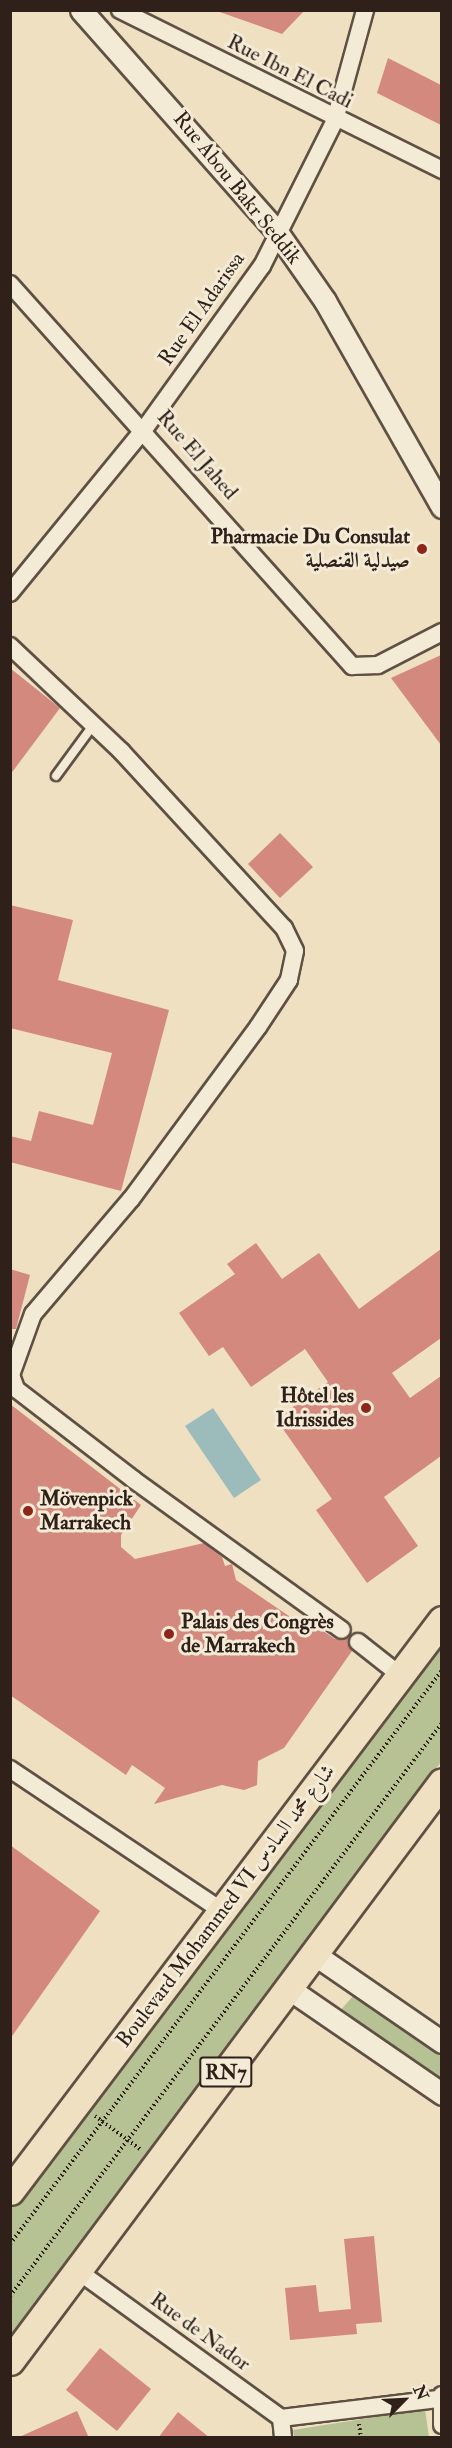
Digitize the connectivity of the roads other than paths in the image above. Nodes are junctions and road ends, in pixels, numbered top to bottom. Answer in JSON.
{"nodes":[{"id":1,"x":81,"y":10,"type":"edge"},
{"id":2,"x":120,"y":10,"type":"edge"},
{"id":3,"x":365,"y":10,"type":"edge"},
{"id":4,"x":335,"y":120,"type":"junction"},
{"id":5,"x":441,"y":170,"type":"edge"},
{"id":6,"x":275,"y":229,"type":"junction"},
{"id":7,"x":10,"y":284,"type":"edge"},
{"id":8,"x":145,"y":428,"type":"junction"},
{"id":9,"x":441,"y":507,"type":"edge"},
{"id":10,"x":10,"y":593,"type":"edge"},
{"id":11,"x":441,"y":633,"type":"edge"},
{"id":12,"x":10,"y":646,"type":"edge"},
{"id":13,"x":94,"y":724,"type":"junction"},
{"id":14,"x":56,"y":776,"type":"dead end"},
{"id":15,"x":441,"y":1620,"type":"edge"},
{"id":16,"x":342,"y":1630,"type":"dead end"},
{"id":17,"x":358,"y":1642,"type":"dead end"},
{"id":18,"x":400,"y":1675,"type":"junction"},
{"id":19,"x":10,"y":1769,"type":"edge"},
{"id":20,"x":441,"y":1782,"type":"edge"},
{"id":21,"x":221,"y":1910,"type":"junction"},
{"id":22,"x":314,"y":1954,"type":"junction"},
{"id":23,"x":288,"y":1988,"type":"junction"},
{"id":24,"x":441,"y":2042,"type":"edge"},
{"id":25,"x":441,"y":2094,"type":"edge"},
{"id":26,"x":10,"y":2191,"type":"edge"},
{"id":27,"x":78,"y":2271,"type":"junction"},
{"id":28,"x":10,"y":2361,"type":"edge"},
{"id":29,"x":440,"y":2397,"type":"edge"},
{"id":30,"x":281,"y":2418,"type":"junction"},
{"id":31,"x":441,"y":2425,"type":"edge"},
{"id":32,"x":283,"y":2438,"type":"edge"}],
"edges":[{"from":1,"to":6,"type":"street","name":"Rue Abou Bakr Seddik"},
{"from":2,"to":4,"type":"street","name":"Rue Ibn El Cadi"},
{"from":3,"to":4,"type":"street","name":"Rue El Adarissa"},
{"from":4,"to":5,"type":"street","name":"Rue Ibn El Cadi"},
{"from":4,"to":6,"type":"street","name":"Rue El Adarissa"},
{"from":6,"to":8,"type":"street","name":"Rue El Adarissa"},
{"from":6,"to":9,"type":"street","name":"Rue Abou Bakr Seddik"},
{"from":7,"to":8,"type":"street","name":"Rue El Jahed"},
{"from":8,"to":10,"type":"street","name":"Rue El Adarissa"},
{"from":8,"to":11,"type":"street","name":"Rue El Jahed"},
{"from":12,"to":13,"type":"street"},
{"from":13,"to":14,"type":"lane"},
{"from":13,"to":16,"type":"street"},
{"from":15,"to":18,"type":"main road","name":"Boulevard Mohammed VI شارع محمد السادس"},
{"from":17,"to":18,"type":"street"},
{"from":18,"to":21,"type":"main road","name":"Boulevard Mohammed VI شارع محمد السادس"},
{"from":19,"to":21,"type":"street"},
{"from":20,"to":22,"type":"main road","number":"RN7"},
{"from":21,"to":26,"type":"main road","name":"Boulevard Mohammed VI شارع محمد السادس"},
{"from":22,"to":23,"type":"main road","number":"RN7"},
{"from":22,"to":24,"type":"street"},
{"from":23,"to":25,"type":"street"},
{"from":23,"to":27,"type":"main road","number":"RN7"},
{"from":27,"to":28,"type":"main road","number":"RN7"},
{"from":27,"to":30,"type":"street","name":"Rue de Nador"},
{"from":29,"to":30,"type":"street"},
{"from":29,"to":31,"type":"street"},
{"from":30,"to":32,"type":"street"}]}
